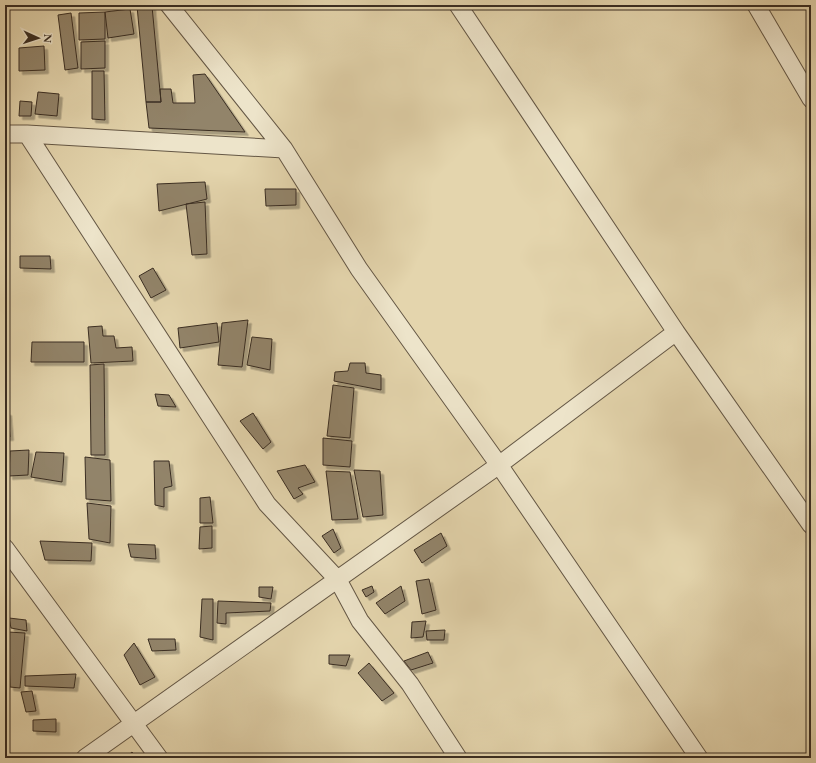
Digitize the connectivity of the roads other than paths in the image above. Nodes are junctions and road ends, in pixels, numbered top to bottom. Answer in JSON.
{"nodes":[{"id":1,"x":169,"y":5,"type":"edge"},
{"id":2,"x":458,"y":5,"type":"edge"},
{"id":3,"x":756,"y":5,"type":"edge"},
{"id":4,"x":811,"y":100,"type":"edge"},
{"id":5,"x":5,"y":134,"type":"edge"},
{"id":6,"x":27,"y":134,"type":"junction"},
{"id":7,"x":284,"y":149,"type":"junction"},
{"id":8,"x":676,"y":332,"type":"junction"},
{"id":9,"x":499,"y":465,"type":"junction"},
{"id":10,"x":811,"y":525,"type":"edge"},
{"id":11,"x":5,"y":548,"type":"edge"},
{"id":12,"x":12,"y":567,"type":"edge"},
{"id":13,"x":338,"y":580,"type":"junction"},
{"id":14,"x":133,"y":723,"type":"junction"},
{"id":15,"x":85,"y":758,"type":"edge"},
{"id":16,"x":159,"y":758,"type":"edge"},
{"id":17,"x":458,"y":758,"type":"edge"},
{"id":18,"x":699,"y":758,"type":"edge"}],
"edges":[{"from":1,"to":7,"type":"street"},
{"from":2,"to":8,"type":"street"},
{"from":3,"to":4,"type":"street"},
{"from":5,"to":6,"type":"street"},
{"from":6,"to":7,"type":"street"},
{"from":6,"to":13,"type":"street"},
{"from":7,"to":9,"type":"street"},
{"from":8,"to":9,"type":"street"},
{"from":8,"to":10,"type":"street"},
{"from":9,"to":13,"type":"street"},
{"from":9,"to":18,"type":"street"},
{"from":11,"to":12,"type":"street"},
{"from":12,"to":14,"type":"street"},
{"from":13,"to":14,"type":"street"},
{"from":13,"to":17,"type":"street"},
{"from":14,"to":15,"type":"street"},
{"from":14,"to":16,"type":"street"}]}
